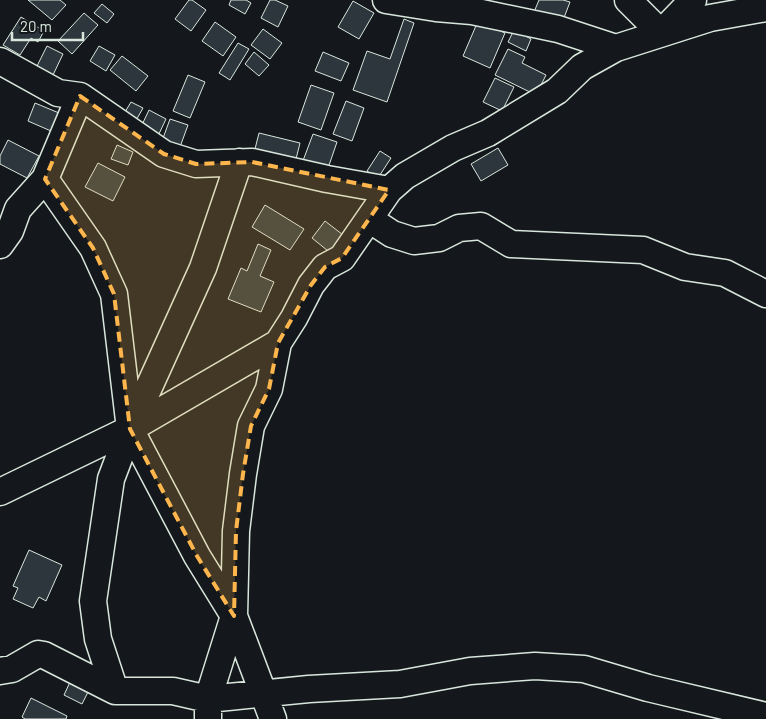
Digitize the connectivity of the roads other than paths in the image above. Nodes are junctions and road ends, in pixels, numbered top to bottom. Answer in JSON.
{"nodes":[{"id":1,"x":386,"y":0,"type":"edge"},
{"id":2,"x":628,"y":0,"type":"edge"},
{"id":3,"x":693,"y":0,"type":"edge"},
{"id":4,"x":766,"y":8,"type":"edge"},
{"id":5,"x":661,"y":34,"type":"junction"},
{"id":6,"x":616,"y":48,"type":"junction"},
{"id":7,"x":0,"y":61,"type":"edge"},
{"id":8,"x":80,"y":96,"type":"junction"},
{"id":9,"x":240,"y":162,"type":"junction"},
{"id":10,"x":45,"y":179,"type":"junction"},
{"id":11,"x":389,"y":190,"type":"junction"},
{"id":12,"x":370,"y":219,"type":"junction"},
{"id":13,"x":3,"y":236,"type":"edge"},
{"id":14,"x":766,"y":294,"type":"edge"},
{"id":15,"x":278,"y":343,"type":"junction"},
{"id":16,"x":130,"y":429,"type":"junction"},
{"id":17,"x":0,"y":492,"type":"edge"},
{"id":18,"x":234,"y":616,"type":"junction"},
{"id":19,"x":0,"y":671,"type":"edge"},
{"id":20,"x":115,"y":691,"type":"junction"},
{"id":21,"x":264,"y":693,"type":"junction"},
{"id":22,"x":208,"y":709,"type":"edge"},
{"id":23,"x":766,"y":716,"type":"edge"},
{"id":24,"x":273,"y":719,"type":"edge"}],
"edges":[{"from":1,"to":6,"type":"street"},
{"from":2,"to":5,"type":"street"},
{"from":3,"to":5,"type":"street"},
{"from":4,"to":5,"type":"street"},
{"from":5,"to":6,"type":"street"},
{"from":6,"to":11,"type":"street"},
{"from":7,"to":8,"type":"street"},
{"from":8,"to":9,"type":"street"},
{"from":8,"to":10,"type":"street"},
{"from":9,"to":11,"type":"street"},
{"from":9,"to":16,"type":"street"},
{"from":10,"to":13,"type":"street"},
{"from":10,"to":16,"type":"street"},
{"from":11,"to":12,"type":"street"},
{"from":12,"to":14,"type":"street"},
{"from":12,"to":15,"type":"street"},
{"from":15,"to":16,"type":"street"},
{"from":15,"to":18,"type":"street"},
{"from":16,"to":17,"type":"street"},
{"from":16,"to":18,"type":"street"},
{"from":16,"to":20,"type":"street"},
{"from":18,"to":21,"type":"street"},
{"from":18,"to":22,"type":"street"},
{"from":19,"to":20,"type":"street"},
{"from":20,"to":22,"type":"street"},
{"from":21,"to":22,"type":"street"},
{"from":21,"to":23,"type":"street"},
{"from":21,"to":24,"type":"street"}]}
